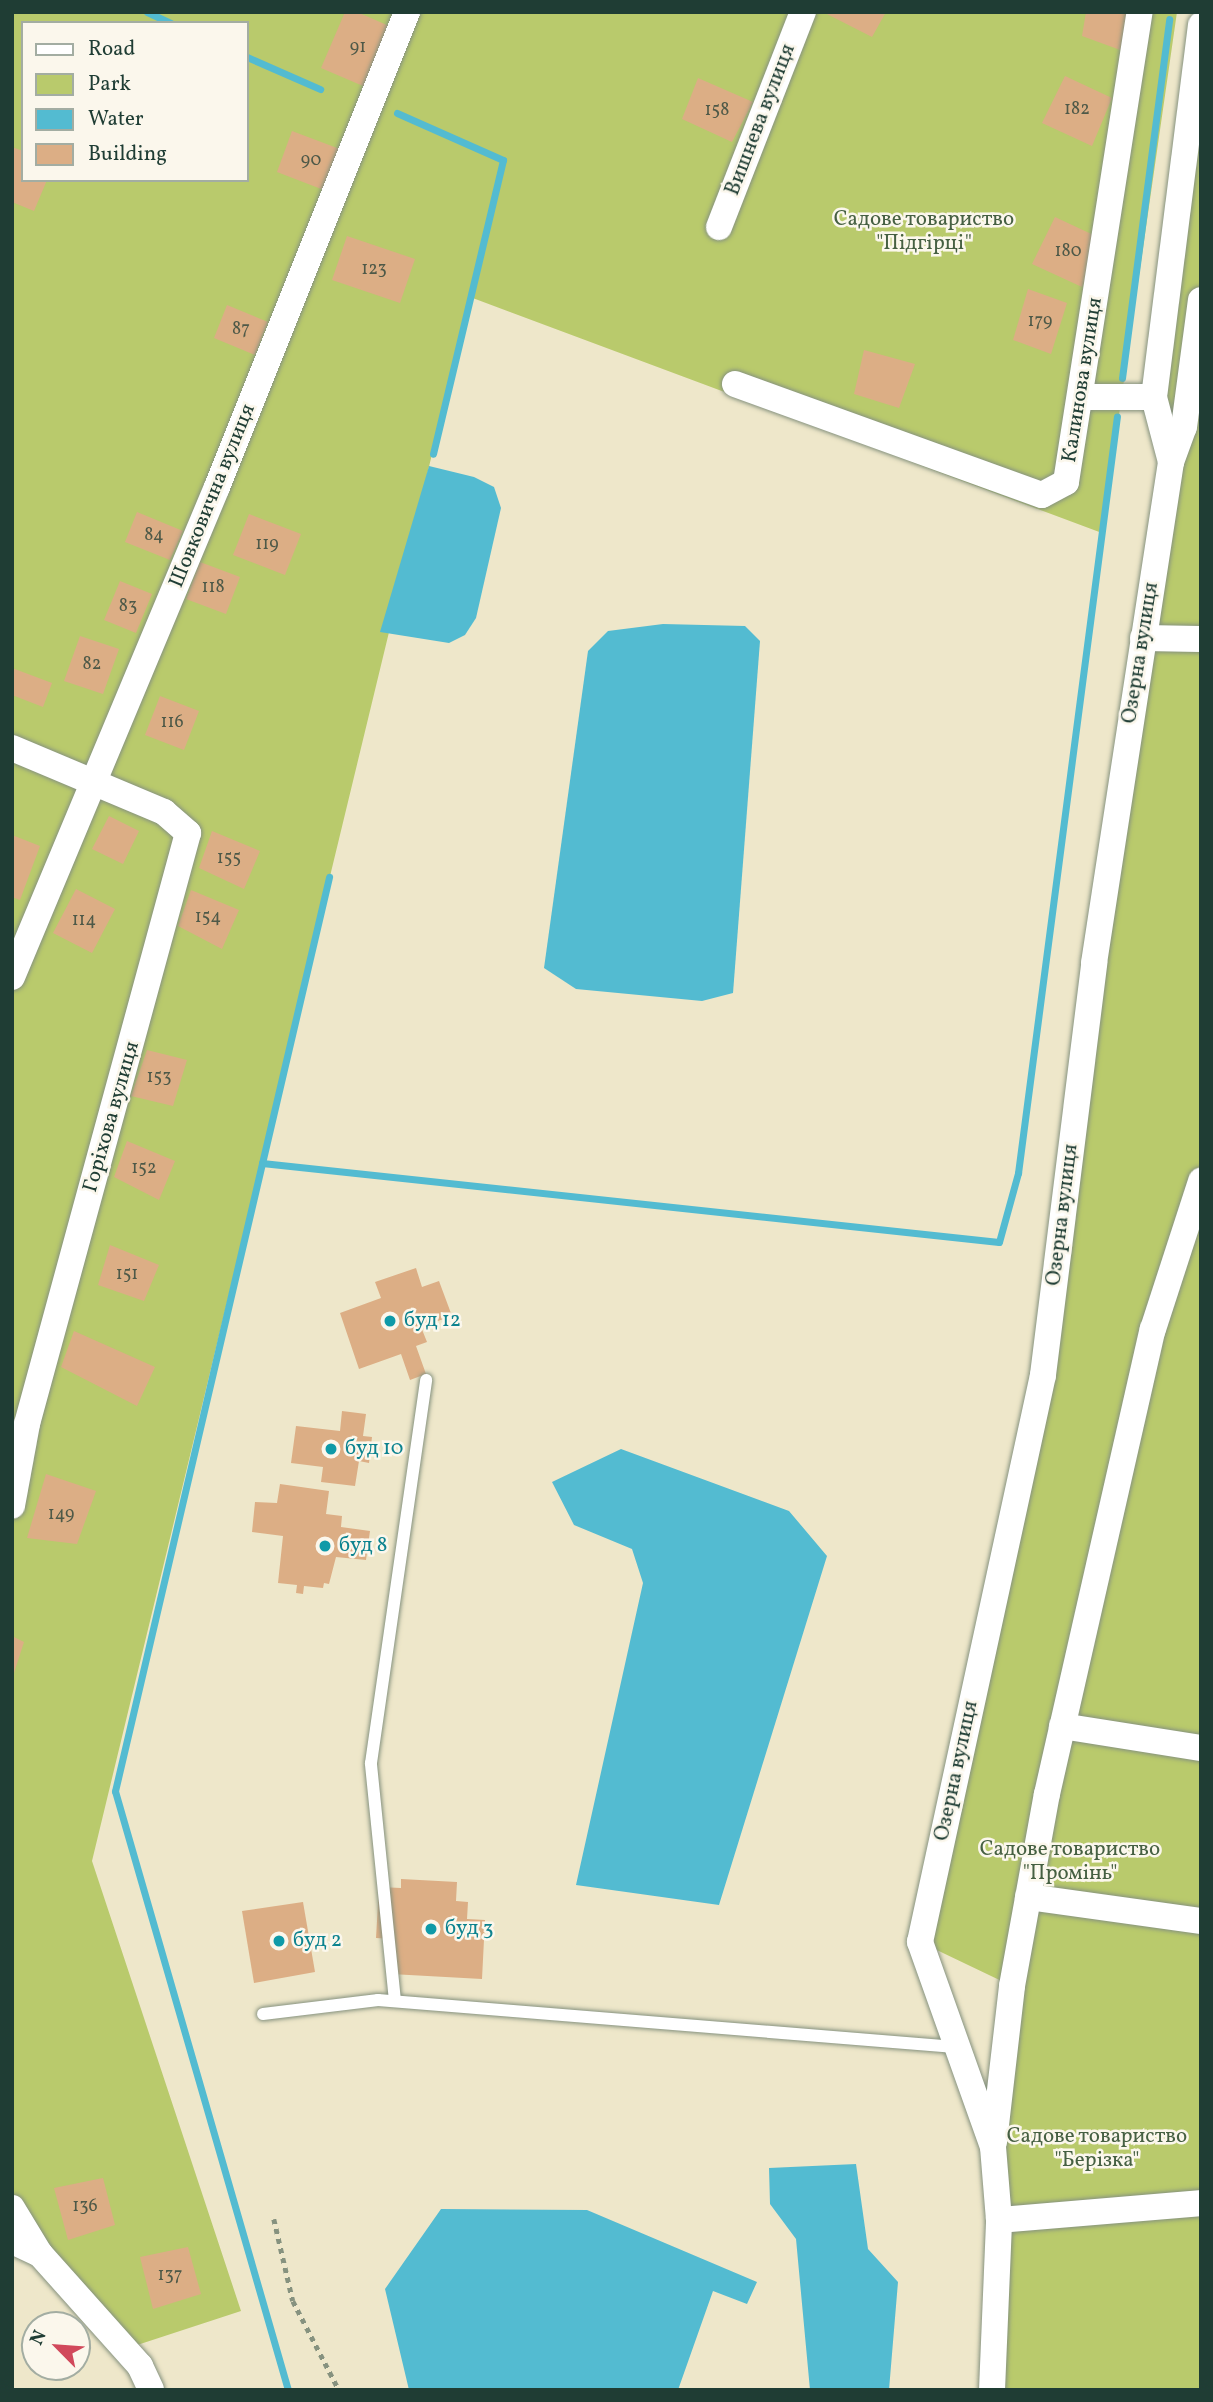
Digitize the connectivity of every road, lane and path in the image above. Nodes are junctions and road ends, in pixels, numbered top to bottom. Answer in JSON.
{"nodes":[{"id":1,"x":407,"y":12,"type":"edge"},
{"id":2,"x":803,"y":12,"type":"edge"},
{"id":3,"x":1140,"y":12,"type":"edge"},
{"id":4,"x":1201,"y":25,"type":"edge"},
{"id":5,"x":719,"y":227,"type":"dead end"},
{"id":6,"x":1201,"y":300,"type":"edge"},
{"id":7,"x":736,"y":384,"type":"dead end"},
{"id":8,"x":1082,"y":397,"type":"junction"},
{"id":9,"x":1154,"y":397,"type":"junction"},
{"id":10,"x":1171,"y":462,"type":"junction"},
{"id":11,"x":1143,"y":638,"type":"junction"},
{"id":12,"x":1201,"y":639,"type":"edge"},
{"id":13,"x":12,"y":748,"type":"edge"},
{"id":14,"x":94,"y":781,"type":"junction"},
{"id":15,"x":12,"y":977,"type":"edge"},
{"id":16,"x":1201,"y":1181,"type":"edge"},
{"id":17,"x":426,"y":1380,"type":"dead end"},
{"id":18,"x":12,"y":1506,"type":"edge"},
{"id":19,"x":1062,"y":1726,"type":"junction"},
{"id":20,"x":1201,"y":1748,"type":"edge"},
{"id":21,"x":1028,"y":1897,"type":"junction"},
{"id":22,"x":1201,"y":1921,"type":"edge"},
{"id":23,"x":395,"y":2001,"type":"junction"},
{"id":24,"x":263,"y":2014,"type":"dead end"},
{"id":25,"x":956,"y":2047,"type":"junction"},
{"id":26,"x":993,"y":2147,"type":"junction"},
{"id":27,"x":1201,"y":2203,"type":"edge"},
{"id":28,"x":12,"y":2208,"type":"edge"},
{"id":29,"x":274,"y":2219,"type":"dead end"},
{"id":30,"x":999,"y":2220,"type":"junction"},
{"id":31,"x":12,"y":2241,"type":"edge"},
{"id":32,"x":40,"y":2254,"type":"junction"},
{"id":33,"x":151,"y":2390,"type":"edge"},
{"id":34,"x":339,"y":2390,"type":"edge"},
{"id":35,"x":992,"y":2390,"type":"edge"}],
"edges":[{"from":1,"to":14,"type":"street","name":"Шовковична вулиця"},
{"from":2,"to":5,"type":"street","name":"Вишнева вулиця"},
{"from":3,"to":8,"type":"street","name":"Калинова вулиця"},
{"from":4,"to":9,"type":"street","name":"Озерна вулиця"},
{"from":6,"to":10,"type":"street"},
{"from":7,"to":8,"type":"street","name":"Калинова вулиця"},
{"from":8,"to":9,"type":"street"},
{"from":9,"to":10,"type":"street","name":"Озерна вулиця"},
{"from":10,"to":11,"type":"street","name":"Озерна вулиця"},
{"from":11,"to":12,"type":"street"},
{"from":11,"to":25,"type":"street","name":"Озерна вулиця"},
{"from":13,"to":14,"type":"street"},
{"from":14,"to":15,"type":"street","name":"Шовковична вулиця"},
{"from":14,"to":18,"type":"street","name":"Горіхова вулиця"},
{"from":16,"to":19,"type":"street"},
{"from":17,"to":23,"type":"lane"},
{"from":19,"to":20,"type":"street"},
{"from":19,"to":21,"type":"street"},
{"from":21,"to":22,"type":"street"},
{"from":21,"to":26,"type":"street"},
{"from":23,"to":24,"type":"lane"},
{"from":23,"to":25,"type":"lane"},
{"from":25,"to":26,"type":"street","name":"Озерна вулиця"},
{"from":26,"to":30,"type":"street","name":"Озерна вулиця"},
{"from":27,"to":30,"type":"street"},
{"from":28,"to":32,"type":"street"},
{"from":29,"to":34,"type":"path"},
{"from":30,"to":35,"type":"street","name":"Озерна вулиця"},
{"from":31,"to":32,"type":"street"},
{"from":32,"to":33,"type":"street"}]}
